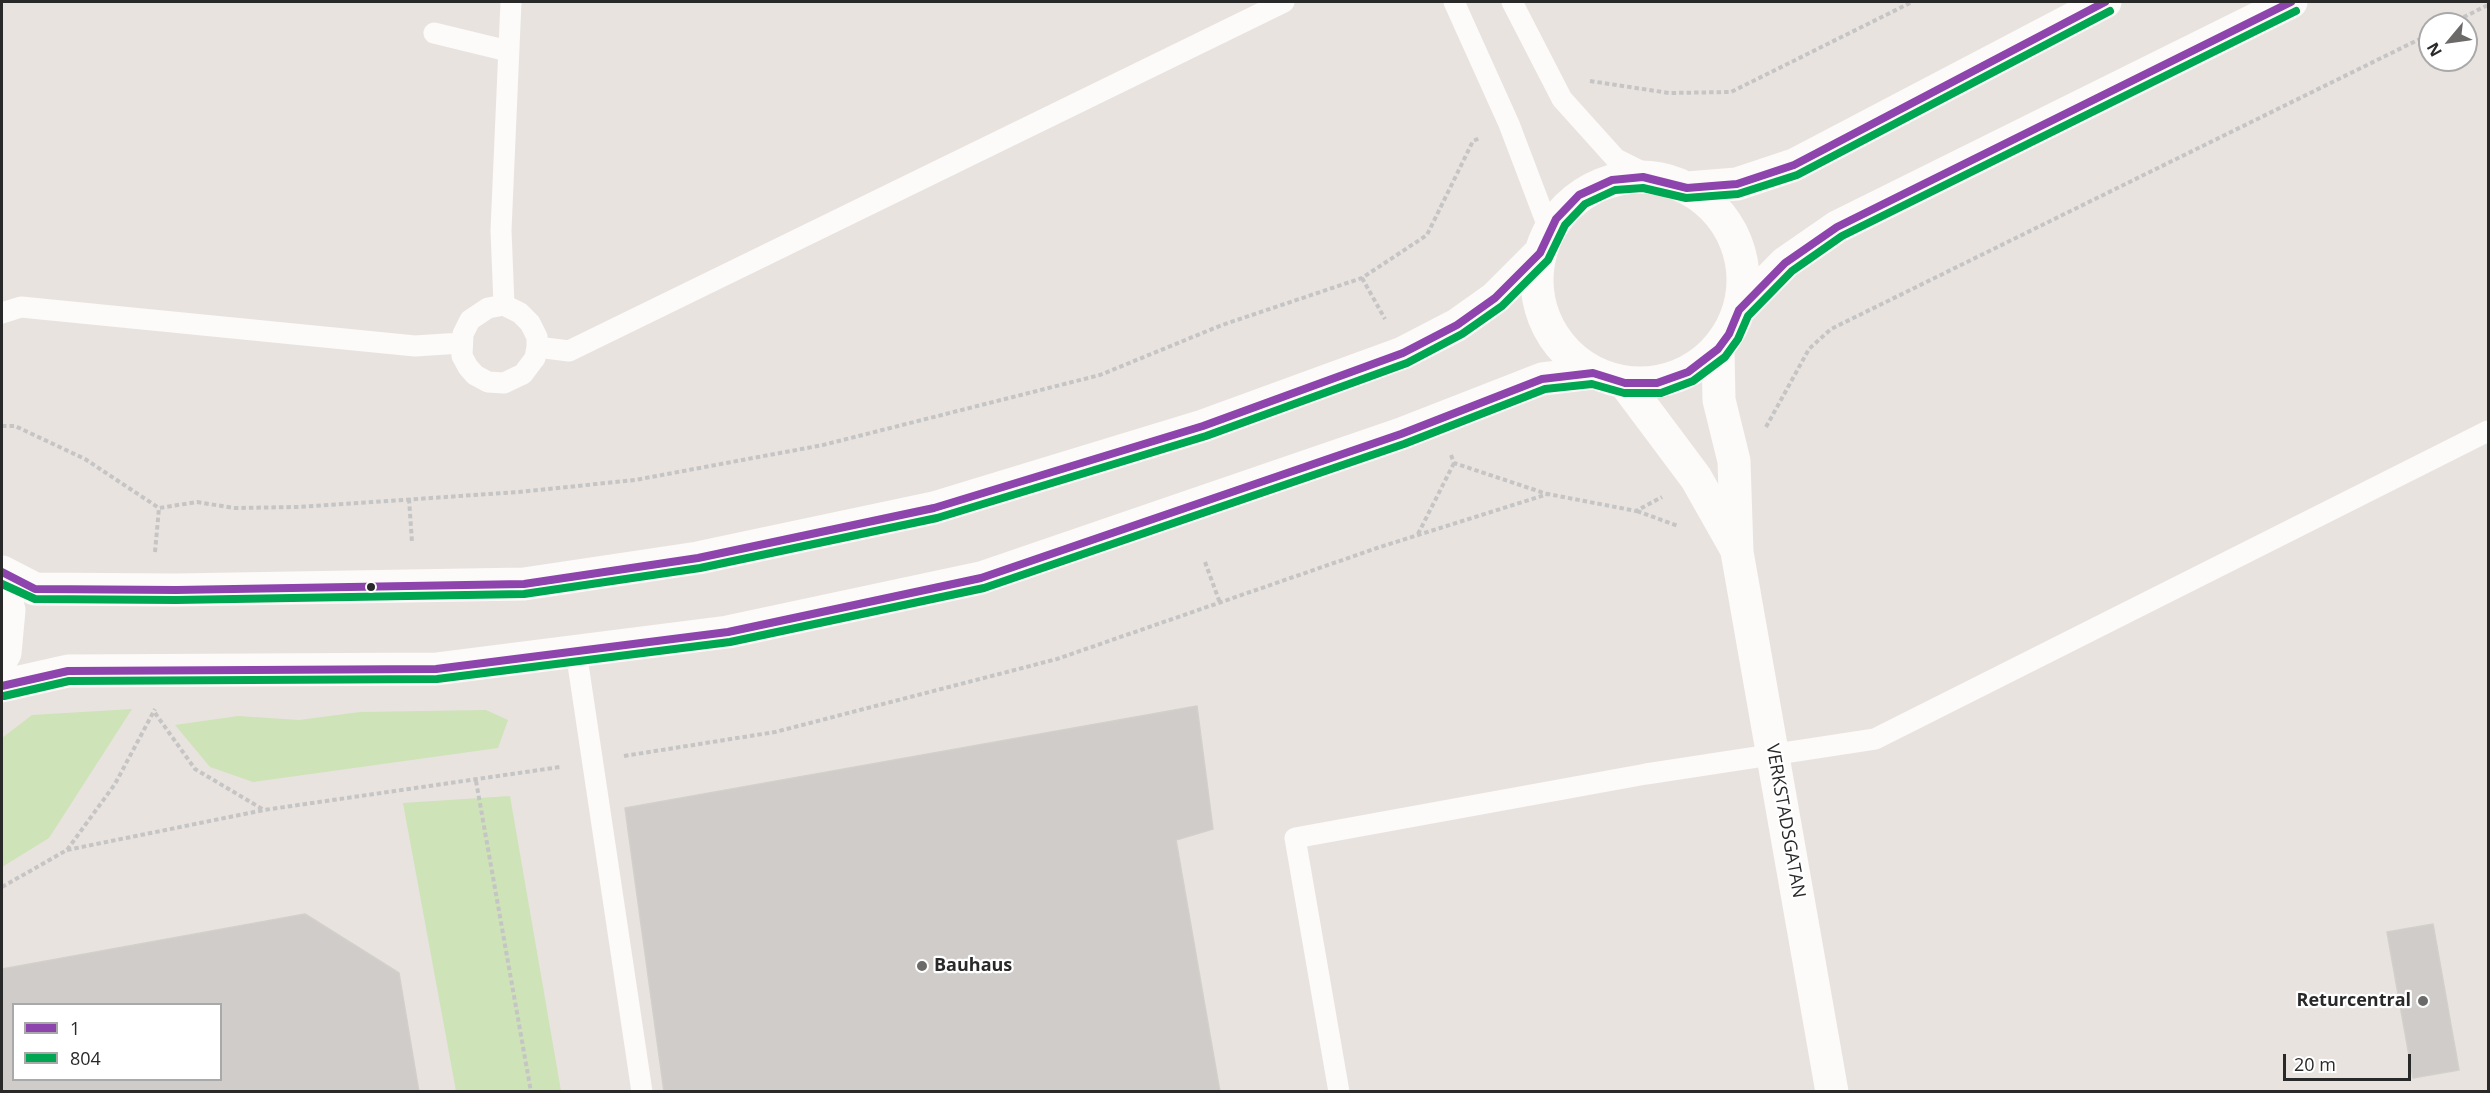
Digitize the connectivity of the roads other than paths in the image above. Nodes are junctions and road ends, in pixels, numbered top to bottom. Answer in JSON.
{"nodes":[{"id":1,"x":511,"y":2,"type":"edge"},
{"id":2,"x":1284,"y":2,"type":"edge"},
{"id":3,"x":1454,"y":2,"type":"edge"},
{"id":4,"x":1512,"y":2,"type":"edge"},
{"id":5,"x":2105,"y":2,"type":"edge"},
{"id":6,"x":2291,"y":2,"type":"edge"},
{"id":7,"x":2255,"y":9,"type":"edge"},
{"id":8,"x":434,"y":33,"type":"dead end"},
{"id":9,"x":508,"y":51,"type":"junction"},
{"id":10,"x":1654,"y":178,"type":"junction"},
{"id":11,"x":1687,"y":188,"type":"junction"},
{"id":12,"x":1545,"y":242,"type":"junction"},
{"id":13,"x":504,"y":305,"type":"junction"},
{"id":14,"x":1739,"y":310,"type":"junction"},
{"id":15,"x":2,"y":313,"type":"edge"},
{"id":16,"x":461,"y":343,"type":"junction"},
{"id":17,"x":537,"y":347,"type":"junction"},
{"id":18,"x":1718,"y":349,"type":"junction"},
{"id":19,"x":1593,"y":373,"type":"junction"},
{"id":20,"x":1625,"y":383,"type":"junction"},
{"id":21,"x":2488,"y":431,"type":"edge"},
{"id":22,"x":1737,"y":552,"type":"junction"},
{"id":23,"x":2,"y":572,"type":"edge"},
{"id":24,"x":2,"y":588,"type":"edge"},
{"id":25,"x":576,"y":651,"type":"junction"},
{"id":26,"x":2,"y":658,"type":"edge"},
{"id":27,"x":2,"y":686,"type":"edge"},
{"id":28,"x":1773,"y":755,"type":"junction"},
{"id":29,"x":642,"y":1092,"type":"edge"},
{"id":30,"x":1340,"y":1092,"type":"edge"},
{"id":31,"x":1832,"y":1092,"type":"edge"}],
"edges":[{"from":1,"to":9,"type":"lane"},
{"from":2,"to":17,"type":"lane"},
{"from":3,"to":12,"type":"lane"},
{"from":4,"to":10,"type":"lane"},
{"from":5,"to":11,"type":"street"},
{"from":6,"to":7,"type":"street"},
{"from":7,"to":14,"type":"street"},
{"from":8,"to":9,"type":"lane"},
{"from":9,"to":13,"type":"lane"},
{"from":10,"to":11,"type":"street"},
{"from":10,"to":12,"type":"street"},
{"from":11,"to":14,"type":"street"},
{"from":12,"to":19,"type":"street"},
{"from":12,"to":23,"type":"street"},
{"from":13,"to":16,"type":"lane"},
{"from":13,"to":17,"type":"lane"},
{"from":14,"to":18,"type":"street"},
{"from":15,"to":16,"type":"lane"},
{"from":16,"to":17,"type":"lane"},
{"from":18,"to":20,"type":"street"},
{"from":18,"to":22,"type":"street","name":"VERKSTADSGATAN"},
{"from":19,"to":20,"type":"street"},
{"from":19,"to":25,"type":"street"},
{"from":20,"to":22,"type":"street","name":"VERKSTADSGATAN"},
{"from":21,"to":28,"type":"lane"},
{"from":22,"to":28,"type":"street","name":"VERKSTADSGATAN"},
{"from":24,"to":26,"type":"street"},
{"from":25,"to":27,"type":"street"},
{"from":25,"to":29,"type":"lane"},
{"from":28,"to":30,"type":"lane"},
{"from":28,"to":31,"type":"street","name":"VERKSTADSGATAN"}]}
